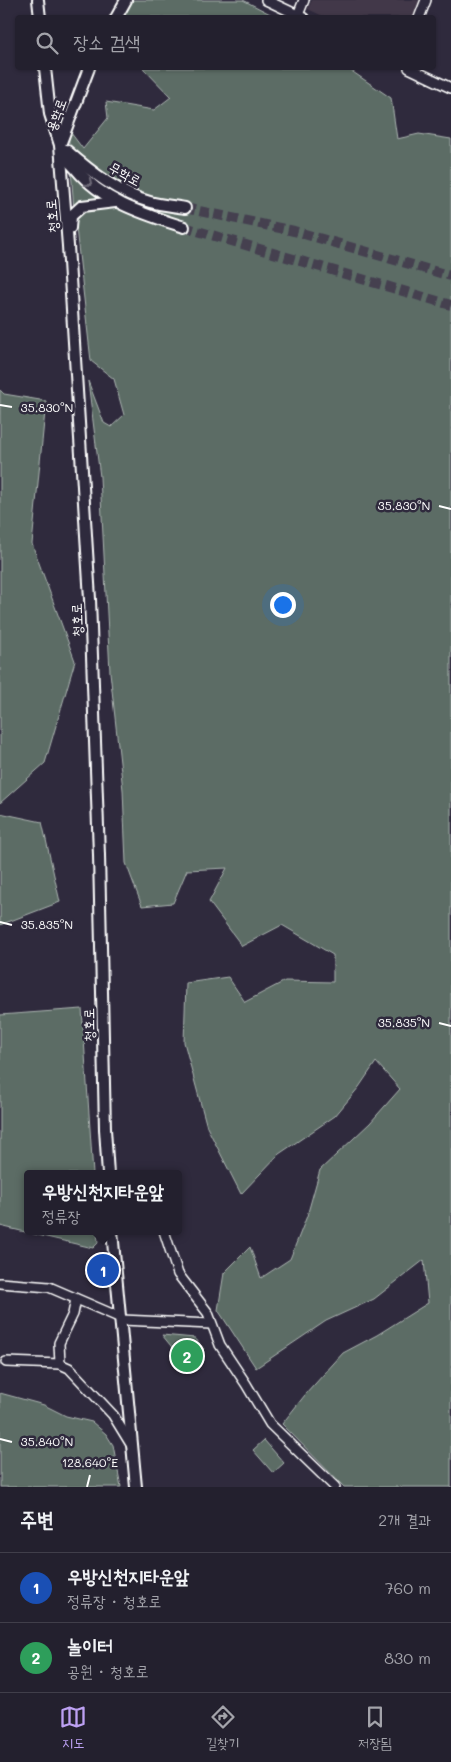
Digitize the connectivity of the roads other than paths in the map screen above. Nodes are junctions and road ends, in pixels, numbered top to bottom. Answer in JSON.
{"nodes":[{"id":1,"x":38,"y":0,"type":"edge"},
{"id":2,"x":126,"y":0,"type":"edge"},
{"id":3,"x":266,"y":0,"type":"edge"},
{"id":4,"x":304,"y":0,"type":"edge"},
{"id":5,"x":426,"y":0,"type":"edge"},
{"id":6,"x":40,"y":15,"type":"edge"},
{"id":7,"x":118,"y":15,"type":"edge"},
{"id":8,"x":299,"y":15,"type":"edge"},
{"id":9,"x":301,"y":15,"type":"edge"},
{"id":10,"x":419,"y":15,"type":"edge"},
{"id":11,"x":45,"y":70,"type":"edge"},
{"id":12,"x":88,"y":70,"type":"edge"},
{"id":13,"x":413,"y":70,"type":"edge"},
{"id":14,"x":451,"y":88,"type":"edge"},
{"id":15,"x":60,"y":145,"type":"junction"},
{"id":16,"x":117,"y":202,"type":"junction"},
{"id":17,"x":185,"y":208,"type":"tunnel mouth"},
{"id":18,"x":184,"y":228,"type":"tunnel mouth"},
{"id":19,"x":68,"y":246,"type":"junction"},
{"id":20,"x":108,"y":1170,"type":"edge"},
{"id":21,"x":113,"y":1235,"type":"edge"},
{"id":22,"x":165,"y":1235,"type":"edge"},
{"id":23,"x":0,"y":1283,"type":"edge"},
{"id":24,"x":76,"y":1299,"type":"junction"},
{"id":25,"x":121,"y":1319,"type":"junction"},
{"id":26,"x":211,"y":1324,"type":"junction"},
{"id":27,"x":6,"y":1362,"type":"dead end"},
{"id":28,"x":60,"y":1364,"type":"junction"},
{"id":29,"x":133,"y":1448,"type":"junction"},
{"id":30,"x":136,"y":1485,"type":"edge"},
{"id":31,"x":335,"y":1487,"type":"edge"}],
"edges":[{"from":1,"to":6,"type":"main road"},
{"from":2,"to":7,"type":"main road"},
{"from":3,"to":8,"type":"street"},
{"from":4,"to":9,"type":"street"},
{"from":5,"to":10,"type":"street"},
{"from":11,"to":15,"type":"main road","name":"청호로"},
{"from":12,"to":15,"type":"main road","name":"용학로"},
{"from":13,"to":14,"type":"street"},
{"from":15,"to":16,"type":"main road","one_way":true},
{"from":15,"to":17,"type":"main road","name":"무학로"},
{"from":15,"to":19,"type":"main road","name":"청호로"},
{"from":16,"to":18,"type":"main road"},
{"from":16,"to":19,"type":"main road"},
{"from":19,"to":20,"type":"main road","name":"청호로"},
{"from":21,"to":25,"type":"main road"},
{"from":22,"to":26,"type":"street"},
{"from":23,"to":24,"type":"street"},
{"from":24,"to":25,"type":"street"},
{"from":24,"to":28,"type":"street"},
{"from":25,"to":26,"type":"street"},
{"from":25,"to":29,"type":"main road"},
{"from":26,"to":31,"type":"street"},
{"from":27,"to":28,"type":"street"},
{"from":28,"to":29,"type":"street"},
{"from":29,"to":30,"type":"main road"}]}
